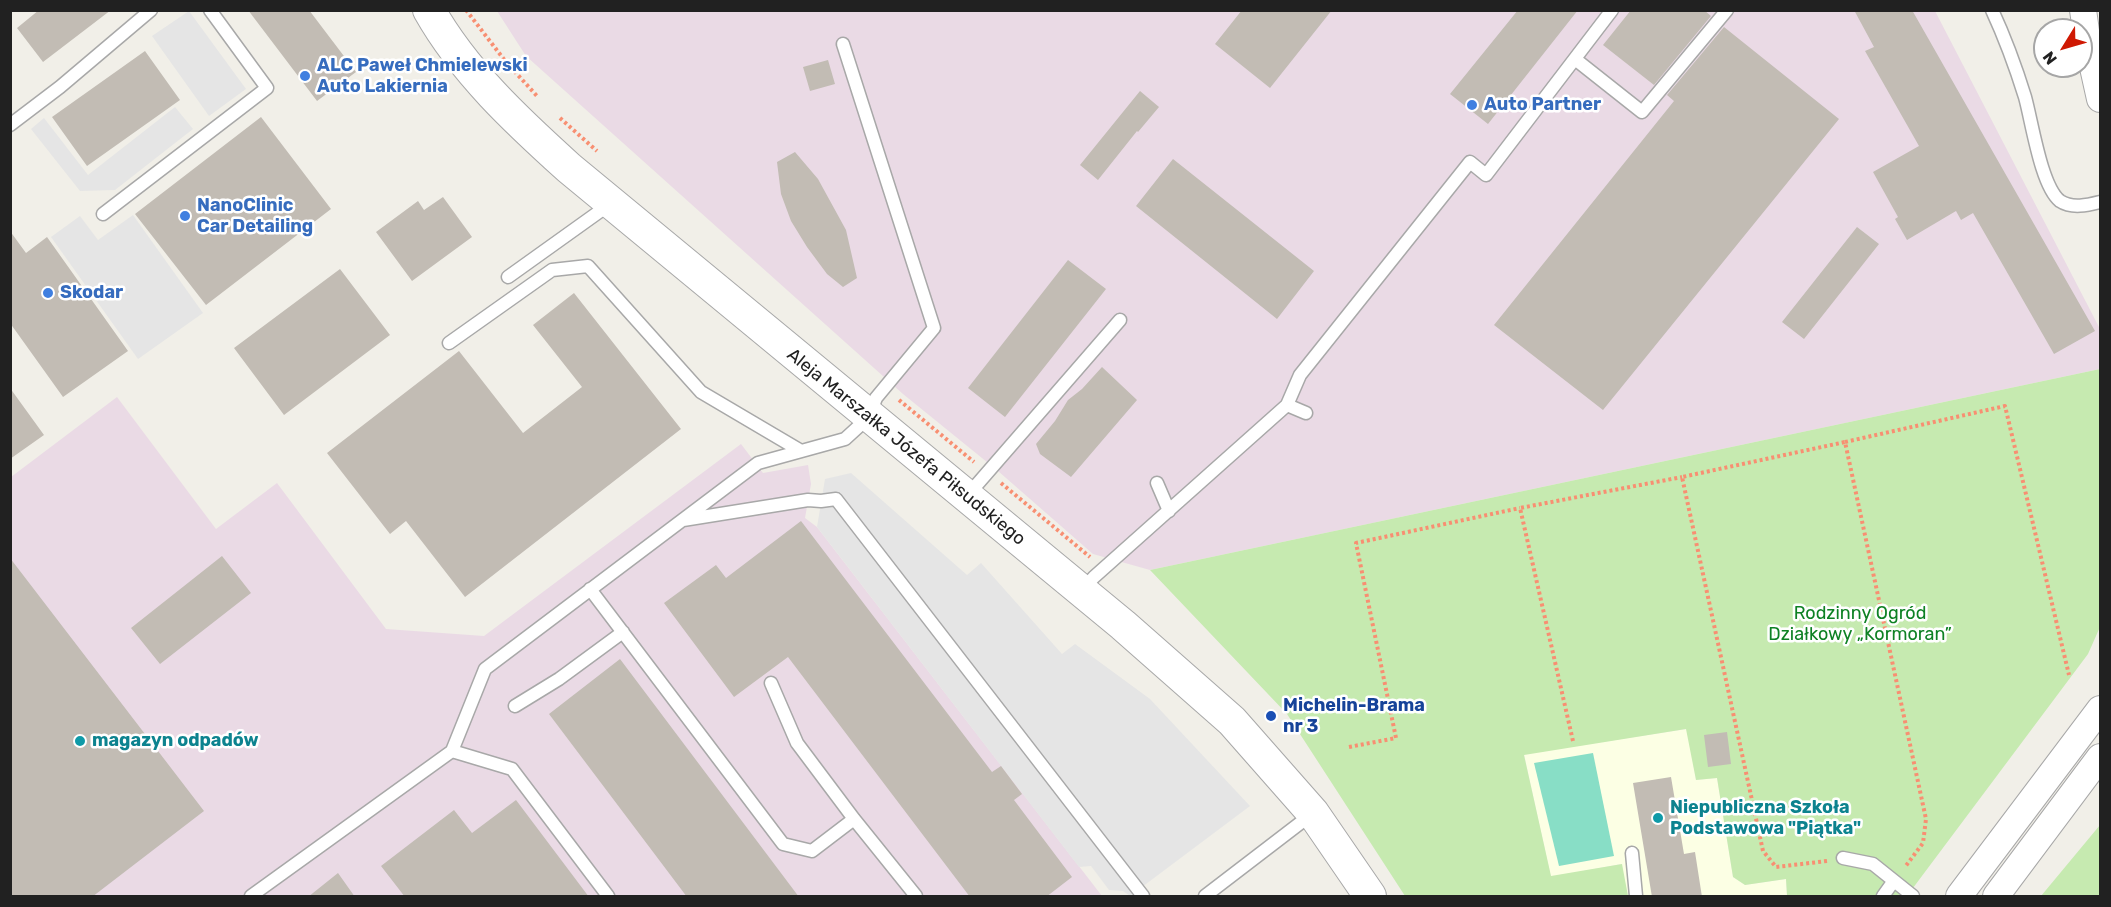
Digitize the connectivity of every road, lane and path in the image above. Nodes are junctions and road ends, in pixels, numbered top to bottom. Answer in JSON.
{"nodes":[{"id":1,"x":151,"y":10,"type":"edge"},
{"id":2,"x":210,"y":10,"type":"edge"},
{"id":3,"x":429,"y":10,"type":"edge"},
{"id":4,"x":466,"y":10,"type":"edge"},
{"id":5,"x":1612,"y":10,"type":"edge"},
{"id":6,"x":1727,"y":10,"type":"edge"},
{"id":7,"x":1992,"y":10,"type":"edge"},
{"id":8,"x":2083,"y":10,"type":"edge"},
{"id":9,"x":843,"y":44,"type":"dead end"},
{"id":10,"x":1575,"y":58,"type":"junction"},
{"id":11,"x":2100,"y":99,"type":"edge"},
{"id":12,"x":542,"y":101,"type":"dead end"},
{"id":13,"x":558,"y":116,"type":"dead end"},
{"id":14,"x":10,"y":125,"type":"edge"},
{"id":15,"x":600,"y":153,"type":"dead end"},
{"id":16,"x":2100,"y":202,"type":"edge"},
{"id":17,"x":611,"y":203,"type":"junction"},
{"id":18,"x":103,"y":214,"type":"dead end"},
{"id":19,"x":508,"y":277,"type":"dead end"},
{"id":20,"x":1120,"y":320,"type":"dead end"},
{"id":21,"x":448,"y":343,"type":"dead end"},
{"id":22,"x":901,"y":401,"type":"dead end"},
{"id":23,"x":1287,"y":405,"type":"junction"},
{"id":24,"x":1306,"y":413,"type":"dead end"},
{"id":25,"x":869,"y":417,"type":"junction"},
{"id":26,"x":1845,"y":442,"type":"junction"},
{"id":27,"x":801,"y":452,"type":"junction"},
{"id":28,"x":980,"y":467,"type":"dead end"},
{"id":29,"x":994,"y":477,"type":"dead end"},
{"id":30,"x":1682,"y":477,"type":"junction"},
{"id":31,"x":1157,"y":483,"type":"dead end"},
{"id":32,"x":966,"y":497,"type":"junction"},
{"id":33,"x":1520,"y":508,"type":"junction"},
{"id":34,"x":1169,"y":511,"type":"junction"},
{"id":35,"x":681,"y":520,"type":"junction"},
{"id":36,"x":1090,"y":556,"type":"dead end"},
{"id":37,"x":590,"y":589,"type":"junction"},
{"id":38,"x":1081,"y":591,"type":"junction"},
{"id":39,"x":623,"y":632,"type":"junction"},
{"id":40,"x":2069,"y":675,"type":"dead end"},
{"id":41,"x":771,"y":683,"type":"dead end"},
{"id":42,"x":515,"y":706,"type":"dead end"},
{"id":43,"x":2100,"y":709,"type":"edge"},
{"id":44,"x":1573,"y":741,"type":"dead end"},
{"id":45,"x":1348,"y":747,"type":"dead end"},
{"id":46,"x":452,"y":751,"type":"junction"},
{"id":47,"x":2100,"y":757,"type":"edge"},
{"id":48,"x":1313,"y":813,"type":"junction"},
{"id":49,"x":854,"y":819,"type":"junction"},
{"id":50,"x":1632,"y":853,"type":"dead end"},
{"id":51,"x":1843,"y":858,"type":"joint"},
{"id":52,"x":1893,"y":882,"type":"junction"},
{"id":53,"x":251,"y":897,"type":"edge"},
{"id":54,"x":608,"y":897,"type":"edge"},
{"id":55,"x":916,"y":897,"type":"edge"},
{"id":56,"x":1143,"y":897,"type":"edge"},
{"id":57,"x":1205,"y":897,"type":"edge"},
{"id":58,"x":1370,"y":897,"type":"edge"},
{"id":59,"x":1636,"y":897,"type":"edge"},
{"id":60,"x":1883,"y":897,"type":"edge"},
{"id":61,"x":1913,"y":897,"type":"edge"},
{"id":62,"x":1959,"y":897,"type":"edge"},
{"id":63,"x":1996,"y":897,"type":"edge"}],
"edges":[{"from":1,"to":14,"type":"lane"},
{"from":2,"to":18,"type":"lane"},
{"from":3,"to":17,"type":"street","name":"Aleja Marszałka Józefa Piłsudskiego"},
{"from":4,"to":12,"type":"path"},
{"from":5,"to":10,"type":"lane"},
{"from":6,"to":10,"type":"lane"},
{"from":7,"to":16,"type":"lane"},
{"from":8,"to":11,"type":"street"},
{"from":9,"to":25,"type":"lane"},
{"from":10,"to":23,"type":"lane"},
{"from":13,"to":15,"type":"path"},
{"from":17,"to":19,"type":"lane"},
{"from":17,"to":25,"type":"street","name":"Aleja Marszałka Józefa Piłsudskiego"},
{"from":20,"to":32,"type":"lane"},
{"from":21,"to":27,"type":"lane"},
{"from":22,"to":28,"type":"path"},
{"from":23,"to":24,"type":"lane"},
{"from":23,"to":34,"type":"lane"},
{"from":25,"to":27,"type":"lane"},
{"from":25,"to":32,"type":"street","name":"Aleja Marszałka Józefa Piłsudskiego"},
{"from":26,"to":30,"type":"path"},
{"from":26,"to":40,"type":"path"},
{"from":26,"to":52,"type":"path"},
{"from":27,"to":35,"type":"lane"},
{"from":29,"to":36,"type":"path"},
{"from":30,"to":33,"type":"path"},
{"from":30,"to":51,"type":"path"},
{"from":31,"to":34,"type":"lane"},
{"from":32,"to":38,"type":"street","name":"Aleja Marszałka Józefa Piłsudskiego"},
{"from":33,"to":44,"type":"path"},
{"from":33,"to":45,"type":"path"},
{"from":34,"to":38,"type":"lane"},
{"from":35,"to":37,"type":"lane"},
{"from":35,"to":56,"type":"lane"},
{"from":37,"to":39,"type":"lane"},
{"from":37,"to":46,"type":"lane"},
{"from":38,"to":48,"type":"street","name":"Aleja Marszałka Józefa Piłsudskiego"},
{"from":39,"to":42,"type":"lane"},
{"from":39,"to":49,"type":"lane"},
{"from":41,"to":49,"type":"lane"},
{"from":43,"to":62,"type":"street"},
{"from":46,"to":53,"type":"lane"},
{"from":46,"to":54,"type":"lane"},
{"from":47,"to":63,"type":"street"},
{"from":48,"to":57,"type":"lane"},
{"from":48,"to":58,"type":"street","name":"Aleja Marszałka Józefa Piłsudskiego"},
{"from":49,"to":55,"type":"lane"},
{"from":50,"to":59,"type":"lane"},
{"from":51,"to":52,"type":"lane"},
{"from":52,"to":60,"type":"lane"},
{"from":52,"to":61,"type":"lane"}]}
